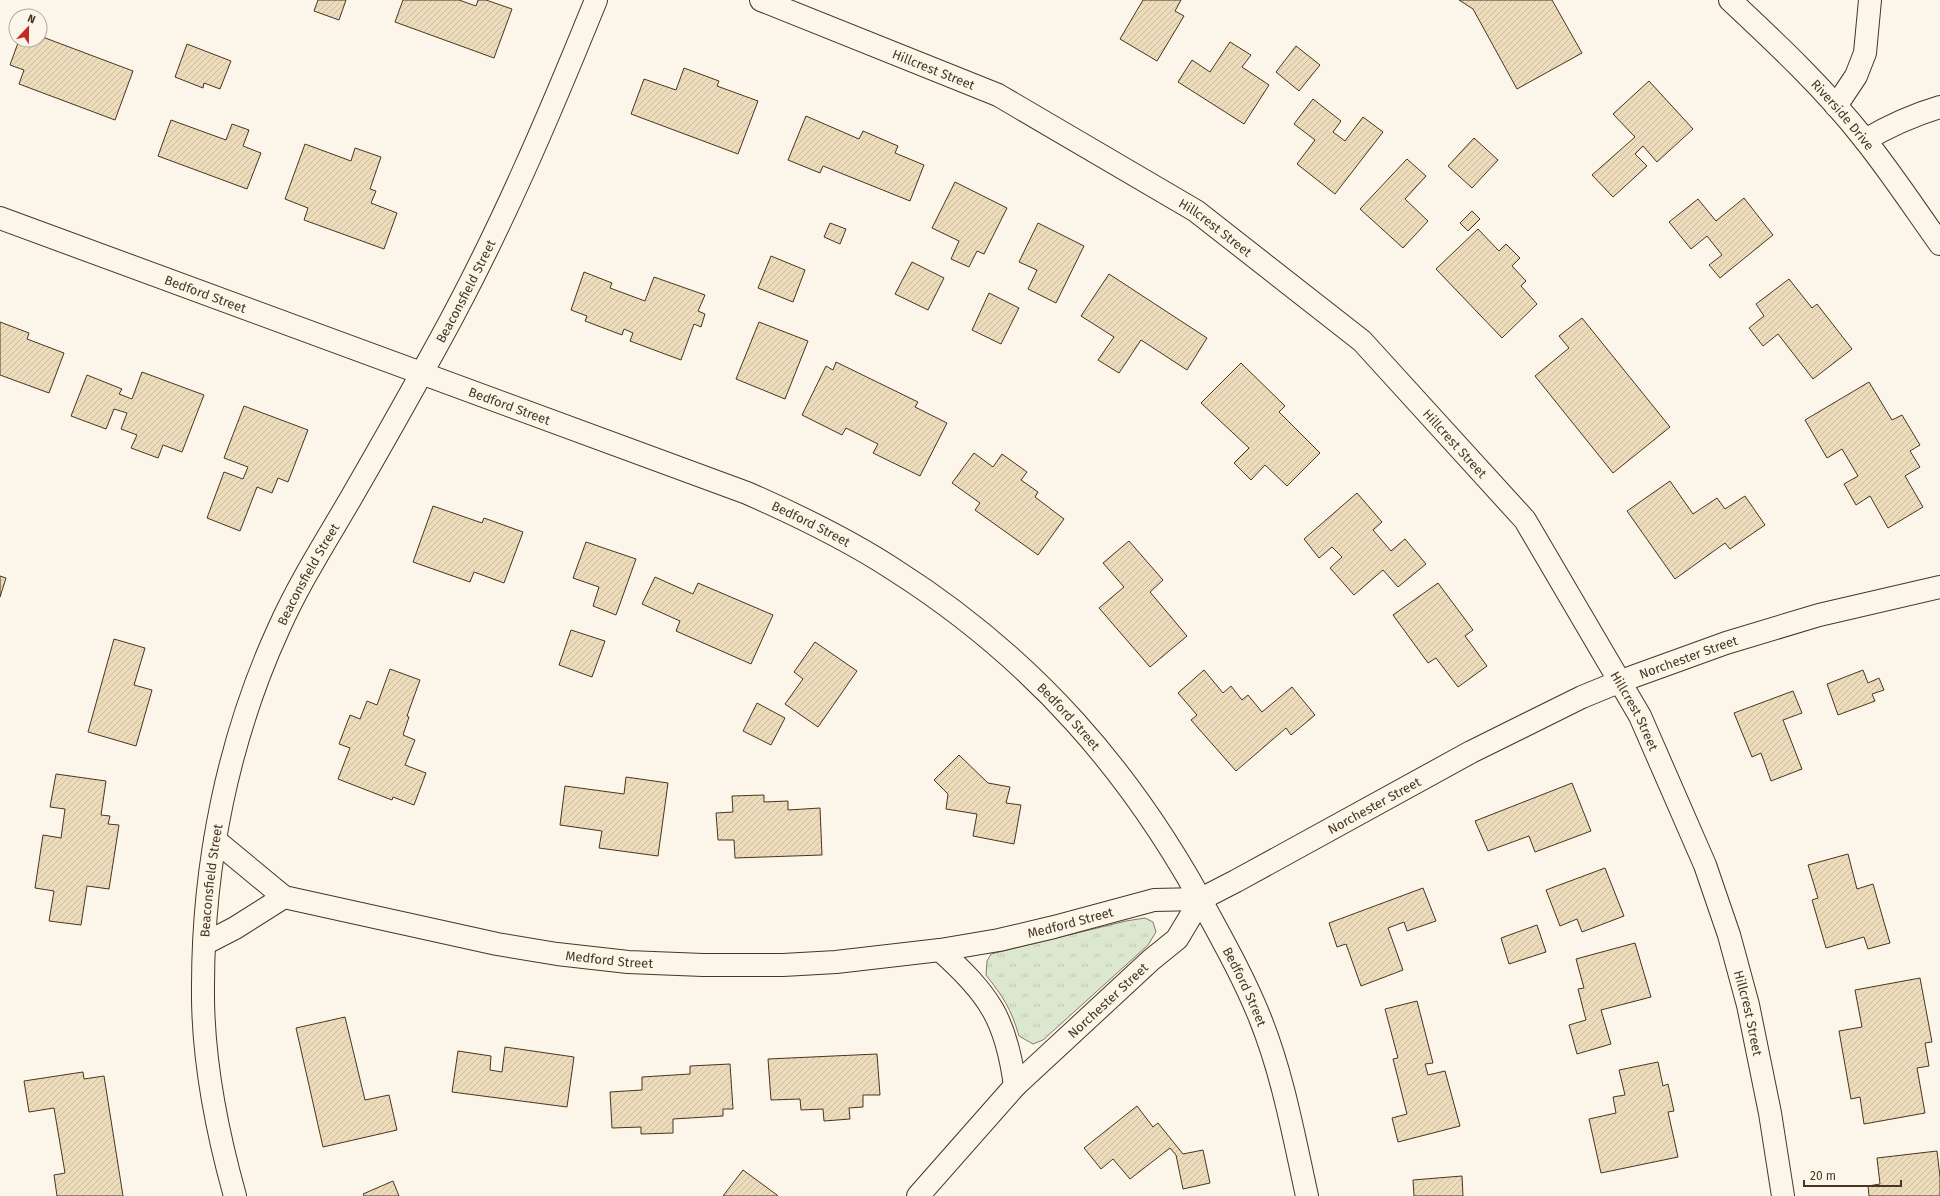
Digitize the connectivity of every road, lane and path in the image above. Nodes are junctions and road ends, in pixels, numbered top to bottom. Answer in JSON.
{"nodes":[{"id":1,"x":596,"y":0,"type":"edge"},
{"id":2,"x":761,"y":0,"type":"edge"},
{"id":3,"x":1730,"y":0,"type":"edge"},
{"id":4,"x":1870,"y":0,"type":"edge"},
{"id":5,"x":1836,"y":106,"type":"junction"},
{"id":6,"x":1940,"y":107,"type":"edge"},
{"id":7,"x":1865,"y":140,"type":"junction"},
{"id":8,"x":0,"y":218,"type":"edge"},
{"id":9,"x":1940,"y":244,"type":"edge"},
{"id":10,"x":422,"y":372,"type":"junction"},
{"id":11,"x":1940,"y":587,"type":"edge"},
{"id":12,"x":1621,"y":681,"type":"junction"},
{"id":13,"x":215,"y":840,"type":"junction"},
{"id":14,"x":284,"y":897,"type":"junction"},
{"id":15,"x":1201,"y":899,"type":"junction"},
{"id":16,"x":204,"y":944,"type":"junction"},
{"id":17,"x":940,"y":950,"type":"junction"},
{"id":18,"x":1015,"y":1086,"type":"junction"},
{"id":19,"x":235,"y":1196,"type":"edge"},
{"id":20,"x":918,"y":1196,"type":"edge"},
{"id":21,"x":1307,"y":1196,"type":"edge"},
{"id":22,"x":1783,"y":1196,"type":"edge"}],
"edges":[{"from":1,"to":10,"type":"street","name":"Beaconsfield Street"},
{"from":2,"to":12,"type":"street","name":"Hillcrest Street"},
{"from":3,"to":5,"type":"street","name":"Riverside Drive"},
{"from":4,"to":5,"type":"street"},
{"from":5,"to":7,"type":"street","name":"Riverside Drive"},
{"from":6,"to":7,"type":"street"},
{"from":7,"to":9,"type":"street","name":"Riverside Drive"},
{"from":8,"to":10,"type":"street","name":"Bedford Street"},
{"from":10,"to":13,"type":"street","name":"Beaconsfield Street"},
{"from":10,"to":15,"type":"street","name":"Bedford Street"},
{"from":11,"to":12,"type":"street","name":"Norchester Street"},
{"from":12,"to":15,"type":"street","name":"Norchester Street"},
{"from":12,"to":22,"type":"street","name":"Hillcrest Street"},
{"from":13,"to":14,"type":"street","name":"Medford Street"},
{"from":13,"to":16,"type":"street","name":"Beaconsfield Street"},
{"from":14,"to":16,"type":"street"},
{"from":14,"to":17,"type":"street","name":"Medford Street"},
{"from":15,"to":17,"type":"street","name":"Medford Street"},
{"from":15,"to":18,"type":"street","name":"Norchester Street"},
{"from":15,"to":21,"type":"street","name":"Bedford Street"},
{"from":16,"to":19,"type":"street","name":"Beaconsfield Street"},
{"from":17,"to":18,"type":"street"},
{"from":18,"to":20,"type":"street","name":"Norchester Street"}]}
